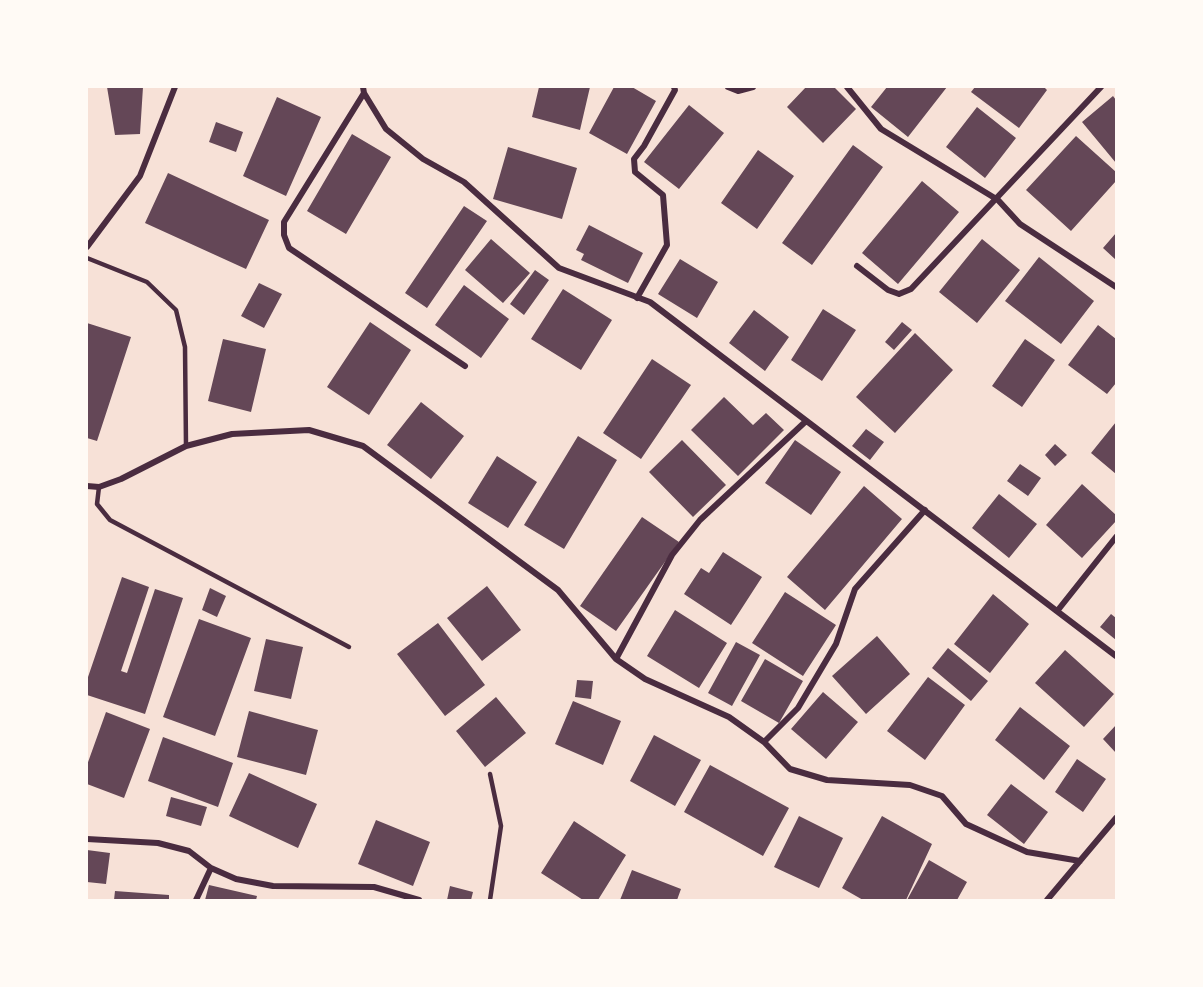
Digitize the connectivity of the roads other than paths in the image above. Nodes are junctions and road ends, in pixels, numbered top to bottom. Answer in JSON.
{"nodes":[{"id":1,"x":175,"y":87,"type":"edge"},
{"id":2,"x":674,"y":87,"type":"edge"},
{"id":3,"x":728,"y":87,"type":"edge"},
{"id":4,"x":753,"y":87,"type":"edge"},
{"id":5,"x":847,"y":87,"type":"edge"},
{"id":6,"x":1101,"y":87,"type":"edge"},
{"id":7,"x":364,"y":90,"type":"edge"},
{"id":8,"x":998,"y":200,"type":"junction"},
{"id":9,"x":87,"y":247,"type":"edge"},
{"id":10,"x":87,"y":258,"type":"edge"},
{"id":11,"x":857,"y":266,"type":"dead end"},
{"id":12,"x":1116,"y":287,"type":"edge"},
{"id":13,"x":637,"y":298,"type":"junction"},
{"id":14,"x":465,"y":366,"type":"dead end"},
{"id":15,"x":805,"y":422,"type":"junction"},
{"id":16,"x":186,"y":446,"type":"junction"},
{"id":17,"x":87,"y":486,"type":"edge"},
{"id":18,"x":99,"y":487,"type":"junction"},
{"id":19,"x":925,"y":510,"type":"junction"},
{"id":20,"x":1116,"y":537,"type":"edge"},
{"id":21,"x":1058,"y":610,"type":"junction"},
{"id":22,"x":349,"y":647,"type":"dead end"},
{"id":23,"x":1116,"y":656,"type":"edge"},
{"id":24,"x":616,"y":659,"type":"junction"},
{"id":25,"x":764,"y":742,"type":"junction"},
{"id":26,"x":490,"y":774,"type":"dead end"},
{"id":27,"x":1116,"y":818,"type":"edge"},
{"id":28,"x":87,"y":839,"type":"edge"},
{"id":29,"x":1080,"y":861,"type":"junction"},
{"id":30,"x":211,"y":868,"type":"junction"},
{"id":31,"x":196,"y":900,"type":"edge"},
{"id":32,"x":419,"y":900,"type":"edge"},
{"id":33,"x":490,"y":900,"type":"edge"},
{"id":34,"x":1047,"y":900,"type":"edge"}],
"edges":[{"from":1,"to":9,"type":"street"},
{"from":2,"to":13,"type":"street"},
{"from":3,"to":4,"type":"street"},
{"from":5,"to":8,"type":"street"},
{"from":6,"to":8,"type":"street"},
{"from":7,"to":13,"type":"street"},
{"from":7,"to":14,"type":"street"},
{"from":8,"to":11,"type":"street"},
{"from":8,"to":12,"type":"street"},
{"from":10,"to":16,"type":"lane"},
{"from":13,"to":15,"type":"street"},
{"from":15,"to":19,"type":"street"},
{"from":15,"to":24,"type":"street"},
{"from":16,"to":18,"type":"street"},
{"from":16,"to":24,"type":"street"},
{"from":17,"to":18,"type":"street"},
{"from":18,"to":22,"type":"lane"},
{"from":19,"to":21,"type":"street"},
{"from":19,"to":25,"type":"street"},
{"from":20,"to":21,"type":"street"},
{"from":21,"to":23,"type":"street"},
{"from":24,"to":25,"type":"street"},
{"from":25,"to":29,"type":"street"},
{"from":26,"to":33,"type":"lane"},
{"from":27,"to":29,"type":"street"},
{"from":28,"to":30,"type":"street"},
{"from":29,"to":34,"type":"street"},
{"from":30,"to":31,"type":"street"},
{"from":30,"to":32,"type":"street"}]}
